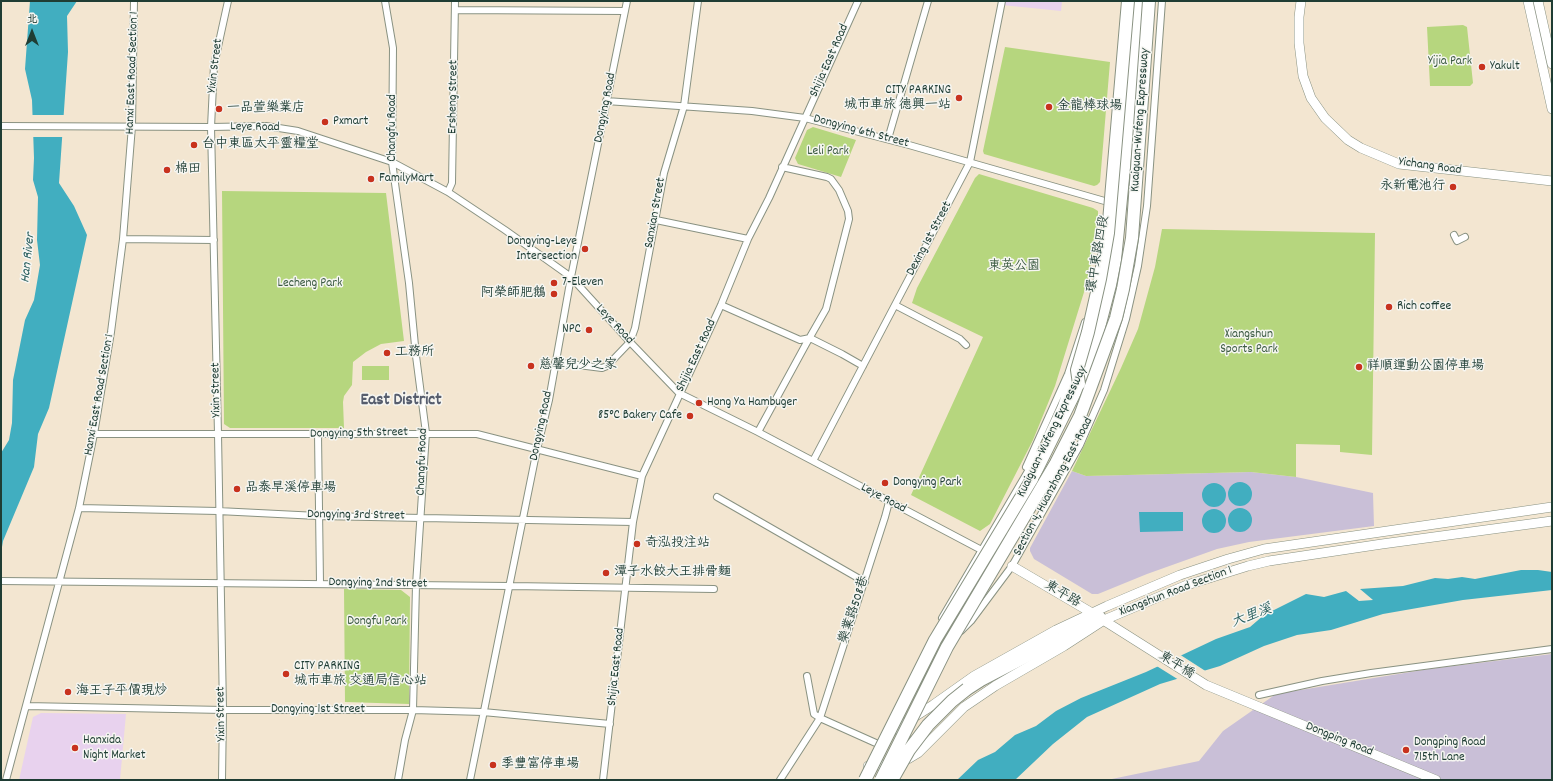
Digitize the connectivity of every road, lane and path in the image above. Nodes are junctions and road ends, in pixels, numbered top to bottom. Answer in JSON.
{"nodes":[{"id":1,"x":134,"y":1,"type":"edge"},
{"id":2,"x":228,"y":1,"type":"edge"},
{"id":3,"x":385,"y":1,"type":"edge"},
{"id":4,"x":455,"y":1,"type":"edge"},
{"id":5,"x":627,"y":1,"type":"edge"},
{"id":6,"x":698,"y":1,"type":"edge"},
{"id":7,"x":858,"y":1,"type":"edge"},
{"id":8,"x":928,"y":1,"type":"edge"},
{"id":9,"x":1002,"y":1,"type":"edge"},
{"id":10,"x":1122,"y":1,"type":"edge"},
{"id":11,"x":1128,"y":1,"type":"edge"},
{"id":12,"x":1134,"y":1,"type":"edge"},
{"id":13,"x":1138,"y":1,"type":"edge"},
{"id":14,"x":1149,"y":1,"type":"edge"},
{"id":15,"x":1162,"y":1,"type":"edge"},
{"id":16,"x":1302,"y":1,"type":"edge"},
{"id":17,"x":1528,"y":1,"type":"edge"},
{"id":18,"x":1538,"y":1,"type":"edge"},
{"id":19,"x":455,"y":10,"type":"junction"},
{"id":20,"x":625,"y":11,"type":"junction"},
{"id":21,"x":1552,"y":64,"type":"edge"},
{"id":22,"x":606,"y":101,"type":"junction"},
{"id":23,"x":684,"y":106,"type":"junction"},
{"id":24,"x":1552,"y":109,"type":"edge"},
{"id":25,"x":805,"y":118,"type":"junction"},
{"id":26,"x":1,"y":126,"type":"edge"},
{"id":27,"x":132,"y":126,"type":"junction"},
{"id":28,"x":211,"y":128,"type":"junction"},
{"id":29,"x":888,"y":139,"type":"junction"},
{"id":30,"x":392,"y":162,"type":"junction"},
{"id":31,"x":970,"y":162,"type":"junction"},
{"id":32,"x":782,"y":167,"type":"junction"},
{"id":33,"x":1552,"y":181,"type":"edge"},
{"id":34,"x":448,"y":192,"type":"junction"},
{"id":35,"x":1108,"y":202,"type":"junction"},
{"id":36,"x":656,"y":220,"type":"junction"},
{"id":37,"x":1454,"y":235,"type":"dead end"},
{"id":38,"x":1465,"y":237,"type":"dead end"},
{"id":39,"x":123,"y":239,"type":"junction"},
{"id":40,"x":748,"y":239,"type":"junction"},
{"id":41,"x":214,"y":240,"type":"junction"},
{"id":42,"x":571,"y":278,"type":"junction"},
{"id":43,"x":721,"y":305,"type":"junction"},
{"id":44,"x":896,"y":305,"type":"junction"},
{"id":45,"x":810,"y":338,"type":"junction"},
{"id":46,"x":630,"y":342,"type":"junction"},
{"id":47,"x":966,"y":345,"type":"dead end"},
{"id":48,"x":555,"y":362,"type":"junction"},
{"id":49,"x":863,"y":366,"type":"junction"},
{"id":50,"x":1079,"y":384,"type":"junction"},
{"id":51,"x":679,"y":393,"type":"junction"},
{"id":52,"x":758,"y":432,"type":"junction"},
{"id":53,"x":426,"y":433,"type":"junction"},
{"id":54,"x":94,"y":434,"type":"junction"},
{"id":55,"x":218,"y":434,"type":"junction"},
{"id":56,"x":318,"y":434,"type":"junction"},
{"id":57,"x":536,"y":449,"type":"junction"},
{"id":58,"x":813,"y":461,"type":"junction"},
{"id":59,"x":642,"y":476,"type":"junction"},
{"id":60,"x":1015,"y":492,"type":"junction"},
{"id":61,"x":717,"y":497,"type":"dead end"},
{"id":62,"x":889,"y":502,"type":"junction"},
{"id":63,"x":1552,"y":507,"type":"edge"},
{"id":64,"x":79,"y":508,"type":"junction"},
{"id":65,"x":218,"y":511,"type":"junction"},
{"id":66,"x":318,"y":516,"type":"junction"},
{"id":67,"x":420,"y":518,"type":"junction"},
{"id":68,"x":523,"y":519,"type":"junction"},
{"id":69,"x":1552,"y":520,"type":"edge"},
{"id":70,"x":633,"y":522,"type":"junction"},
{"id":71,"x":981,"y":550,"type":"junction"},
{"id":72,"x":1012,"y":566,"type":"junction"},
{"id":73,"x":1,"y":580,"type":"edge"},
{"id":74,"x":60,"y":581,"type":"junction"},
{"id":75,"x":219,"y":582,"type":"junction"},
{"id":76,"x":865,"y":582,"type":"junction"},
{"id":77,"x":320,"y":583,"type":"junction"},
{"id":78,"x":416,"y":585,"type":"junction"},
{"id":79,"x":510,"y":586,"type":"junction"},
{"id":80,"x":626,"y":588,"type":"junction"},
{"id":81,"x":714,"y":589,"type":"dead end"},
{"id":82,"x":1098,"y":617,"type":"junction"},
{"id":83,"x":1112,"y":626,"type":"joint"},
{"id":84,"x":1552,"y":649,"type":"edge"},
{"id":85,"x":807,"y":676,"type":"dead end"},
{"id":86,"x":911,"y":676,"type":"junction"},
{"id":87,"x":1259,"y":695,"type":"dead end"},
{"id":88,"x":1242,"y":700,"type":"joint"},
{"id":89,"x":26,"y":706,"type":"junction"},
{"id":90,"x":222,"y":710,"type":"junction"},
{"id":91,"x":413,"y":710,"type":"junction"},
{"id":92,"x":483,"y":712,"type":"junction"},
{"id":93,"x":820,"y":718,"type":"junction"},
{"id":94,"x":610,"y":724,"type":"junction"},
{"id":95,"x":880,"y":741,"type":"junction"},
{"id":96,"x":868,"y":766,"type":"junction"},
{"id":97,"x":6,"y":780,"type":"edge"},
{"id":98,"x":222,"y":780,"type":"edge"},
{"id":99,"x":398,"y":780,"type":"edge"},
{"id":100,"x":470,"y":780,"type":"edge"},
{"id":101,"x":603,"y":780,"type":"edge"},
{"id":102,"x":780,"y":780,"type":"edge"},
{"id":103,"x":860,"y":780,"type":"edge"},
{"id":104,"x":865,"y":780,"type":"edge"},
{"id":105,"x":881,"y":780,"type":"edge"},
{"id":106,"x":892,"y":780,"type":"edge"},
{"id":107,"x":1436,"y":780,"type":"edge"}],
"edges":[{"from":1,"to":27,"type":"street","name":"Hanxi East Road Section 1"},
{"from":2,"to":28,"type":"street","name":"Yixin Street"},
{"from":3,"to":30,"type":"street","name":"Changfu Road"},
{"from":4,"to":19,"type":"street","name":"Ersheng Street"},
{"from":5,"to":20,"type":"street","name":"Dongying Road"},
{"from":6,"to":23,"type":"street","name":"Sanxian Street"},
{"from":7,"to":25,"type":"street","name":"Shijia East Road"},
{"from":8,"to":29,"type":"street"},
{"from":9,"to":31,"type":"street","name":"Dexing 1st Street"},
{"from":10,"to":35,"type":"street","name":"環中東路四段"},
{"from":11,"to":50,"type":"highway","bridge":true},
{"from":12,"to":60,"type":"street","name":"Section 4, Huanzhong East Road"},
{"from":13,"to":50,"type":"highway","name":"Kuaiguan-Wufeng Expressway"},
{"from":14,"to":105,"type":"highway","name":"Kuaiguan-Wufeng Expressway","bridge":true},
{"from":15,"to":72,"type":"street","name":"Section 4, Huanzhong East Road"},
{"from":16,"to":33,"type":"street","name":"Yichang Road"},
{"from":17,"to":24,"type":"street"},
{"from":18,"to":21,"type":"street"},
{"from":19,"to":20,"type":"street"},
{"from":19,"to":34,"type":"street","name":"Ersheng Street"},
{"from":20,"to":22,"type":"street","name":"Dongying Road"},
{"from":22,"to":23,"type":"street","name":"Dongying 6th Street"},
{"from":22,"to":42,"type":"street","name":"Dongying Road"},
{"from":23,"to":25,"type":"street","name":"Dongying 6th Street"},
{"from":23,"to":36,"type":"street","name":"Sanxian Street"},
{"from":25,"to":29,"type":"street","name":"Dongying 6th Street"},
{"from":25,"to":32,"type":"street","name":"Shijia East Road"},
{"from":26,"to":27,"type":"street","name":"Leye Road"},
{"from":27,"to":28,"type":"street","name":"Leye Road"},
{"from":27,"to":39,"type":"street","name":"Hanxi East Road Section 1"},
{"from":28,"to":30,"type":"street","name":"Leye Road"},
{"from":28,"to":41,"type":"street","name":"Yixin Street"},
{"from":29,"to":31,"type":"street","name":"Dongying 6th Street"},
{"from":30,"to":34,"type":"street","name":"Leye Road"},
{"from":30,"to":53,"type":"street","name":"Changfu Road"},
{"from":31,"to":35,"type":"street","name":"Dongying 6th Street"},
{"from":31,"to":44,"type":"street","name":"Dexing 1st Street"},
{"from":32,"to":40,"type":"street","name":"Shijia East Road"},
{"from":32,"to":45,"type":"street"},
{"from":34,"to":42,"type":"street","name":"Leye Road"},
{"from":35,"to":60,"type":"street","name":"環中東路四段"},
{"from":36,"to":40,"type":"street"},
{"from":36,"to":46,"type":"street","name":"Sanxian Street"},
{"from":37,"to":38,"type":"street"},
{"from":39,"to":41,"type":"street"},
{"from":39,"to":54,"type":"street","name":"Hanxi East Road Section 1"},
{"from":40,"to":43,"type":"street","name":"Shijia East Road"},
{"from":41,"to":55,"type":"street","name":"Yixin Street"},
{"from":42,"to":46,"type":"street","name":"Leye Road"},
{"from":42,"to":48,"type":"street","name":"Dongying Road"},
{"from":43,"to":45,"type":"street"},
{"from":43,"to":51,"type":"street","name":"Shijia East Road"},
{"from":44,"to":47,"type":"street"},
{"from":44,"to":49,"type":"street","name":"Dexing 1st Street"},
{"from":45,"to":49,"type":"street"},
{"from":45,"to":52,"type":"street"},
{"from":46,"to":48,"type":"street","name":"Sanxian Street"},
{"from":46,"to":51,"type":"street","name":"Leye Road"},
{"from":48,"to":57,"type":"street","name":"Dongying Road"},
{"from":49,"to":58,"type":"street","name":"Dexing 1st Street"},
{"from":50,"to":104,"type":"highway","name":"Kuaiguan-Wufeng Expressway","bridge":true},
{"from":51,"to":52,"type":"street","name":"Leye Road"},
{"from":51,"to":59,"type":"street","name":"Shijia East Road"},
{"from":52,"to":58,"type":"street","name":"Leye Road"},
{"from":53,"to":56,"type":"street","name":"Dongying 5th Street"},
{"from":53,"to":57,"type":"street","name":"Dongying 5th Street"},
{"from":53,"to":67,"type":"street","name":"Changfu Road"},
{"from":54,"to":55,"type":"street","name":"Dongying 5th Street"},
{"from":54,"to":64,"type":"street","name":"Hanxi East Road Section 1"},
{"from":55,"to":56,"type":"street","name":"Dongying 5th Street"},
{"from":55,"to":65,"type":"street","name":"Yixin Street"},
{"from":56,"to":66,"type":"street"},
{"from":57,"to":59,"type":"street","name":"Dongying 5th Street"},
{"from":57,"to":68,"type":"street","name":"Dongying Road"},
{"from":58,"to":62,"type":"street","name":"Leye Road"},
{"from":59,"to":70,"type":"street","name":"Shijia East Road"},
{"from":60,"to":71,"type":"street","name":"Section 4, Huanzhong East Road"},
{"from":61,"to":76,"type":"street"},
{"from":62,"to":71,"type":"street","name":"Leye Road"},
{"from":62,"to":76,"type":"street","name":"樂業路508巷"},
{"from":63,"to":82,"type":"street","name":"Xiangshun Road Section 1"},
{"from":64,"to":65,"type":"street","name":"Dongying 3rd Street"},
{"from":64,"to":74,"type":"street","name":"Hanxi East Road Section 1"},
{"from":65,"to":66,"type":"street","name":"Dongying 3rd Street"},
{"from":65,"to":75,"type":"street","name":"Yixin Street"},
{"from":66,"to":67,"type":"street","name":"Dongying 3rd Street"},
{"from":66,"to":77,"type":"street"},
{"from":67,"to":68,"type":"street","name":"Dongying 3rd Street"},
{"from":67,"to":78,"type":"street","name":"Changfu Road"},
{"from":68,"to":70,"type":"street","name":"Dongying 3rd Street"},
{"from":68,"to":79,"type":"street","name":"Dongying Road"},
{"from":69,"to":82,"type":"street","name":"Xiangshun Road Section 1"},
{"from":70,"to":80,"type":"street","name":"Shijia East Road"},
{"from":71,"to":72,"type":"street","name":"Leye Road"},
{"from":71,"to":86,"type":"street","name":"Section 4, Huanzhong East Road"},
{"from":72,"to":82,"type":"street","name":"東平路"},
{"from":72,"to":86,"type":"street","name":"Section 4, Huanzhong East Road"},
{"from":73,"to":74,"type":"street","name":"Dongying 2nd Street"},
{"from":74,"to":75,"type":"street","name":"Dongying 2nd Street"},
{"from":74,"to":89,"type":"street","name":"Hanxi East Road Section 1"},
{"from":75,"to":77,"type":"street","name":"Dongying 2nd Street"},
{"from":75,"to":90,"type":"street","name":"Yixin Street"},
{"from":76,"to":93,"type":"street","name":"樂業路508巷"},
{"from":77,"to":78,"type":"street","name":"Dongying 2nd Street"},
{"from":78,"to":79,"type":"street","name":"Dongying 2nd Street"},
{"from":78,"to":91,"type":"street","name":"Changfu Road"},
{"from":79,"to":80,"type":"street","name":"Dongying 2nd Street"},
{"from":79,"to":92,"type":"street","name":"Dongying Road"},
{"from":80,"to":81,"type":"street","name":"Dongying 2nd Street"},
{"from":80,"to":94,"type":"street","name":"Shijia East Road"},
{"from":82,"to":83,"type":"street","name":"東平路"},
{"from":82,"to":95,"type":"street","name":"Xiangshun Road Section 1"},
{"from":82,"to":96,"type":"street","name":"Xiangshun Road Section 1"},
{"from":82,"to":106,"type":"highway","bridge":true},
{"from":83,"to":88,"type":"street","name":"東平橋"},
{"from":84,"to":87,"type":"street"},
{"from":85,"to":93,"type":"street"},
{"from":86,"to":95,"type":"street","name":"Section 4, Huanzhong East Road"},
{"from":88,"to":107,"type":"street","name":"Dongping Road"},
{"from":89,"to":90,"type":"street","name":"Dongying 1st Street"},
{"from":89,"to":97,"type":"street","name":"Hanxi East Road Section 1"},
{"from":90,"to":91,"type":"street","name":"Dongying 1st Street"},
{"from":90,"to":98,"type":"street","name":"Yixin Street"},
{"from":91,"to":92,"type":"street","name":"Dongying 1st Street"},
{"from":91,"to":99,"type":"street","name":"Changfu Road"},
{"from":92,"to":94,"type":"street","name":"Dongying 1st Street"},
{"from":92,"to":100,"type":"street","name":"Dongying Road"},
{"from":93,"to":95,"type":"street"},
{"from":93,"to":102,"type":"street","name":"樂業路508巷"},
{"from":94,"to":101,"type":"street","name":"Shijia East Road"},
{"from":95,"to":96,"type":"street","name":"Section 4, Huanzhong East Road"},
{"from":96,"to":103,"type":"street","name":"Section 4, Huanzhong East Road"}]}
